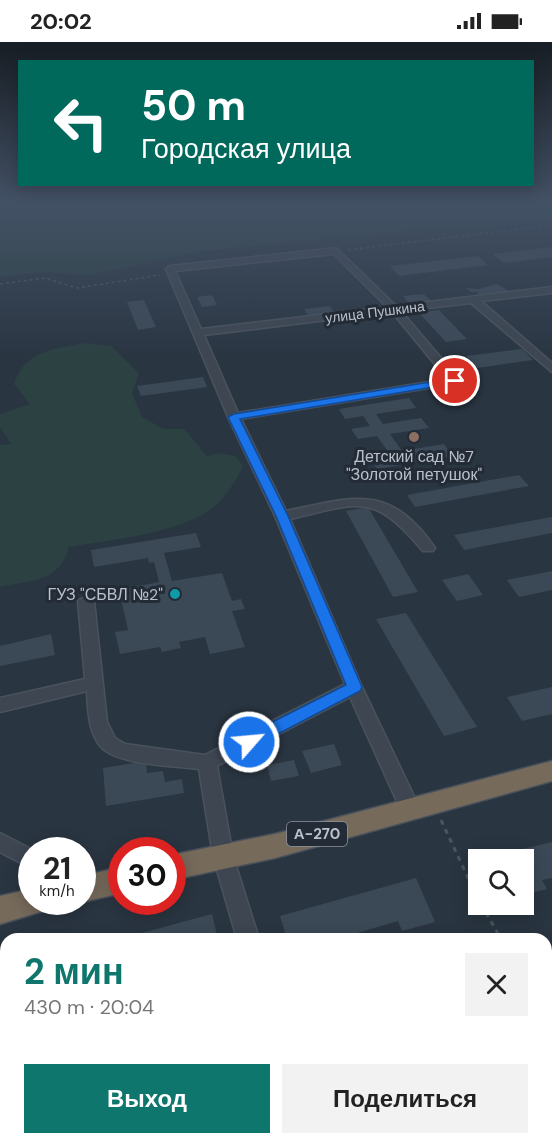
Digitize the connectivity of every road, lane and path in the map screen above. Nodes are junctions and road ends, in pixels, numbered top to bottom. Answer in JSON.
{"nodes":[{"id":1,"x":301,"y":255,"type":"edge"},
{"id":2,"x":340,"y":255,"type":"edge"},
{"id":3,"x":171,"y":272,"type":"junction"},
{"id":4,"x":0,"y":284,"type":"edge"},
{"id":5,"x":552,"y":290,"type":"edge"},
{"id":6,"x":474,"y":300,"type":"junction"},
{"id":7,"x":394,"y":309,"type":"junction"},
{"id":8,"x":197,"y":333,"type":"junction"},
{"id":9,"x":552,"y":369,"type":"edge"},
{"id":10,"x":234,"y":417,"type":"junction"},
{"id":11,"x":282,"y":516,"type":"junction"},
{"id":12,"x":428,"y":548,"type":"dead end"},
{"id":13,"x":86,"y":601,"type":"dead end"},
{"id":14,"x":94,"y":683,"type":"junction"},
{"id":15,"x":354,"y":687,"type":"junction"},
{"id":16,"x":0,"y":705,"type":"edge"},
{"id":17,"x":207,"y":763,"type":"junction"},
{"id":18,"x":552,"y":771,"type":"edge"},
{"id":19,"x":422,"y":807,"type":"junction"},
{"id":20,"x":0,"y":842,"type":"edge"},
{"id":21,"x":18,"y":852,"type":"edge"},
{"id":22,"x":223,"y":856,"type":"junction"},
{"id":23,"x":186,"y":865,"type":"edge"},
{"id":24,"x":468,"y":883,"type":"edge"},
{"id":25,"x":18,"y":906,"type":"edge"},
{"id":26,"x":0,"y":910,"type":"edge"},
{"id":27,"x":486,"y":915,"type":"edge"},
{"id":28,"x":246,"y":933,"type":"edge"},
{"id":29,"x":497,"y":933,"type":"edge"}],
"edges":[{"from":1,"to":3,"type":"street"},
{"from":2,"to":7,"type":"street"},
{"from":3,"to":4,"type":"path"},
{"from":3,"to":8,"type":"street"},
{"from":5,"to":6,"type":"street","name":"улица Пушкина"},
{"from":6,"to":7,"type":"street","name":"улица Пушкина"},
{"from":6,"to":9,"type":"street"},
{"from":7,"to":8,"type":"street","name":"улица Пушкина"},
{"from":7,"to":10,"type":"street"},
{"from":8,"to":10,"type":"street"},
{"from":10,"to":11,"type":"street"},
{"from":11,"to":12,"type":"street"},
{"from":11,"to":15,"type":"street"},
{"from":13,"to":14,"type":"street"},
{"from":14,"to":16,"type":"street"},
{"from":14,"to":17,"type":"street"},
{"from":15,"to":17,"type":"street"},
{"from":15,"to":19,"type":"street"},
{"from":17,"to":22,"type":"street"},
{"from":18,"to":19,"type":"highway","number":"А-270"},
{"from":19,"to":22,"type":"highway","number":"А-270"},
{"from":19,"to":24,"type":"path"},
{"from":20,"to":21,"type":"street"},
{"from":22,"to":23,"type":"highway","number":"А-270"},
{"from":22,"to":28,"type":"street"},
{"from":25,"to":26,"type":"highway"},
{"from":27,"to":29,"type":"path"}]}
